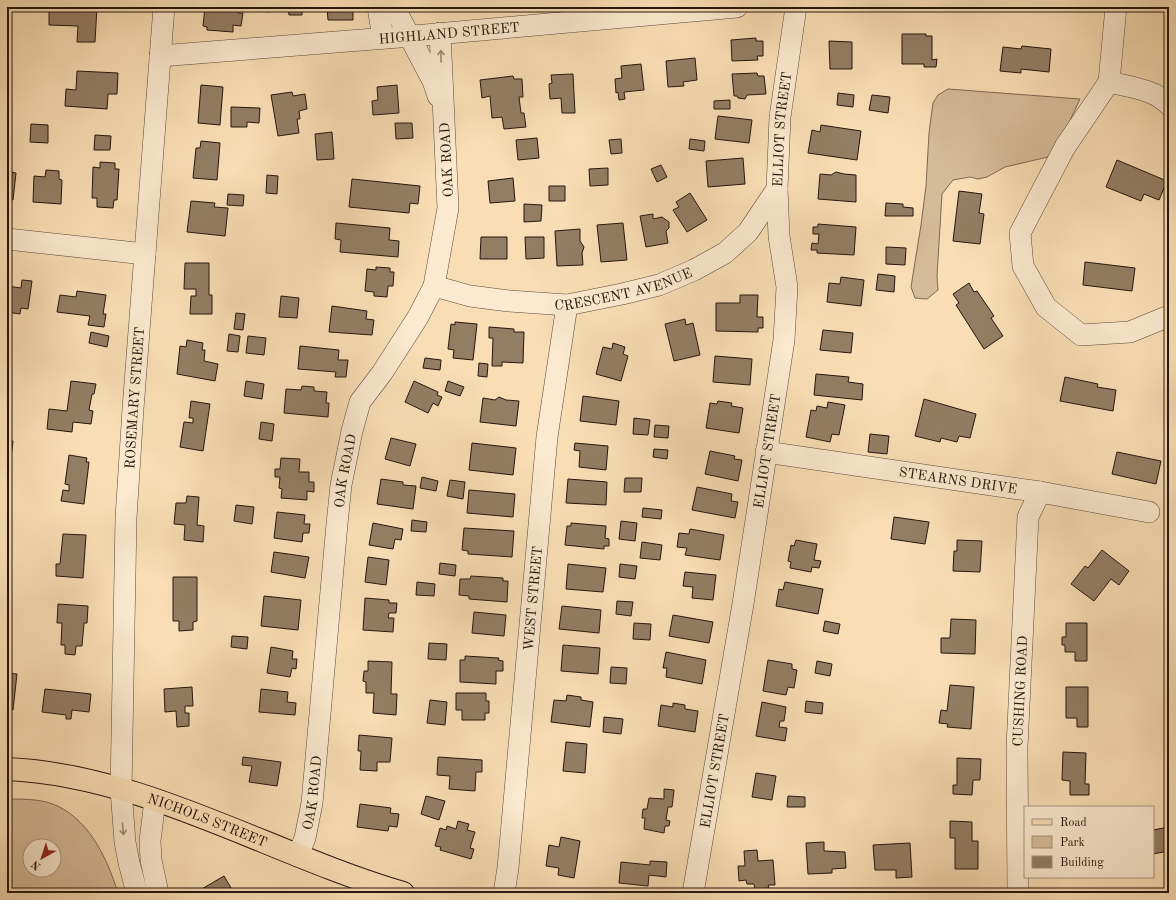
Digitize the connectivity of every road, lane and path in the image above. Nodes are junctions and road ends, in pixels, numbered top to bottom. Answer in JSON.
{"nodes":[{"id":1,"x":164,"y":7,"type":"edge"},
{"id":2,"x":378,"y":7,"type":"edge"},
{"id":3,"x":394,"y":7,"type":"edge"},
{"id":4,"x":737,"y":7,"type":"edge"},
{"id":5,"x":796,"y":7,"type":"edge"},
{"id":6,"x":1116,"y":7,"type":"edge"},
{"id":7,"x":440,"y":33,"type":"junction"},
{"id":8,"x":409,"y":36,"type":"junction"},
{"id":9,"x":383,"y":38,"type":"junction"},
{"id":10,"x":160,"y":56,"type":"junction"},
{"id":11,"x":1109,"y":82,"type":"junction"},
{"id":12,"x":1169,"y":104,"type":"edge"},
{"id":13,"x":443,"y":108,"type":"junction"},
{"id":14,"x":777,"y":189,"type":"junction"},
{"id":15,"x":7,"y":238,"type":"edge"},
{"id":16,"x":145,"y":254,"type":"junction"},
{"id":17,"x":434,"y":286,"type":"junction"},
{"id":18,"x":567,"y":305,"type":"junction"},
{"id":19,"x":1169,"y":316,"type":"edge"},
{"id":20,"x":766,"y":452,"type":"junction"},
{"id":21,"x":1040,"y":492,"type":"junction"},
{"id":22,"x":1149,"y":512,"type":"dead end"},
{"id":23,"x":7,"y":769,"type":"edge"},
{"id":24,"x":121,"y":790,"type":"junction"},
{"id":25,"x":155,"y":800,"type":"junction"},
{"id":26,"x":298,"y":856,"type":"junction"},
{"id":27,"x":137,"y":893,"type":"edge"},
{"id":28,"x":158,"y":893,"type":"edge"},
{"id":29,"x":403,"y":893,"type":"edge"},
{"id":30,"x":504,"y":893,"type":"edge"},
{"id":31,"x":693,"y":893,"type":"edge"},
{"id":32,"x":1018,"y":893,"type":"edge"}],
"edges":[{"from":1,"to":10,"type":"street","name":"ROSEMARY STREET"},
{"from":2,"to":9,"type":"street"},
{"from":3,"to":8,"type":"street","name":"OAK ROAD"},
{"from":4,"to":7,"type":"street","name":"HIGHLAND STREET"},
{"from":5,"to":14,"type":"street","name":"ELLIOT STREET"},
{"from":6,"to":11,"type":"street"},
{"from":7,"to":8,"type":"street","name":"HIGHLAND STREET"},
{"from":13,"to":7,"type":"street","name":"OAK ROAD","one_way":true},
{"from":8,"to":9,"type":"street","name":"HIGHLAND STREET"},
{"from":8,"to":13,"type":"street","name":"OAK ROAD"},
{"from":9,"to":10,"type":"street","name":"HIGHLAND STREET"},
{"from":10,"to":16,"type":"street","name":"ROSEMARY STREET"},
{"from":11,"to":12,"type":"street"},
{"from":11,"to":19,"type":"street"},
{"from":13,"to":17,"type":"street","name":"OAK ROAD"},
{"from":14,"to":18,"type":"street","name":"CRESCENT AVENUE"},
{"from":14,"to":20,"type":"street","name":"ELLIOT STREET"},
{"from":15,"to":16,"type":"street"},
{"from":16,"to":24,"type":"street","name":"ROSEMARY STREET"},
{"from":17,"to":18,"type":"street","name":"CRESCENT AVENUE"},
{"from":17,"to":26,"type":"street","name":"OAK ROAD"},
{"from":18,"to":30,"type":"street","name":"WEST STREET"},
{"from":20,"to":21,"type":"street","name":"STEARNS DRIVE"},
{"from":20,"to":31,"type":"street","name":"ELLIOT STREET"},
{"from":21,"to":22,"type":"street","name":"STEARNS DRIVE"},
{"from":21,"to":32,"type":"street","name":"CUSHING ROAD"},
{"from":23,"to":24,"type":"main road","name":"NICHOLS STREET"},
{"from":24,"to":25,"type":"main road","name":"NICHOLS STREET"},
{"from":24,"to":27,"type":"street","name":"ROSEMARY STREET","one_way":true},
{"from":25,"to":26,"type":"main road","name":"NICHOLS STREET"},
{"from":25,"to":28,"type":"street"},
{"from":26,"to":29,"type":"main road","name":"NICHOLS STREET"}]}
